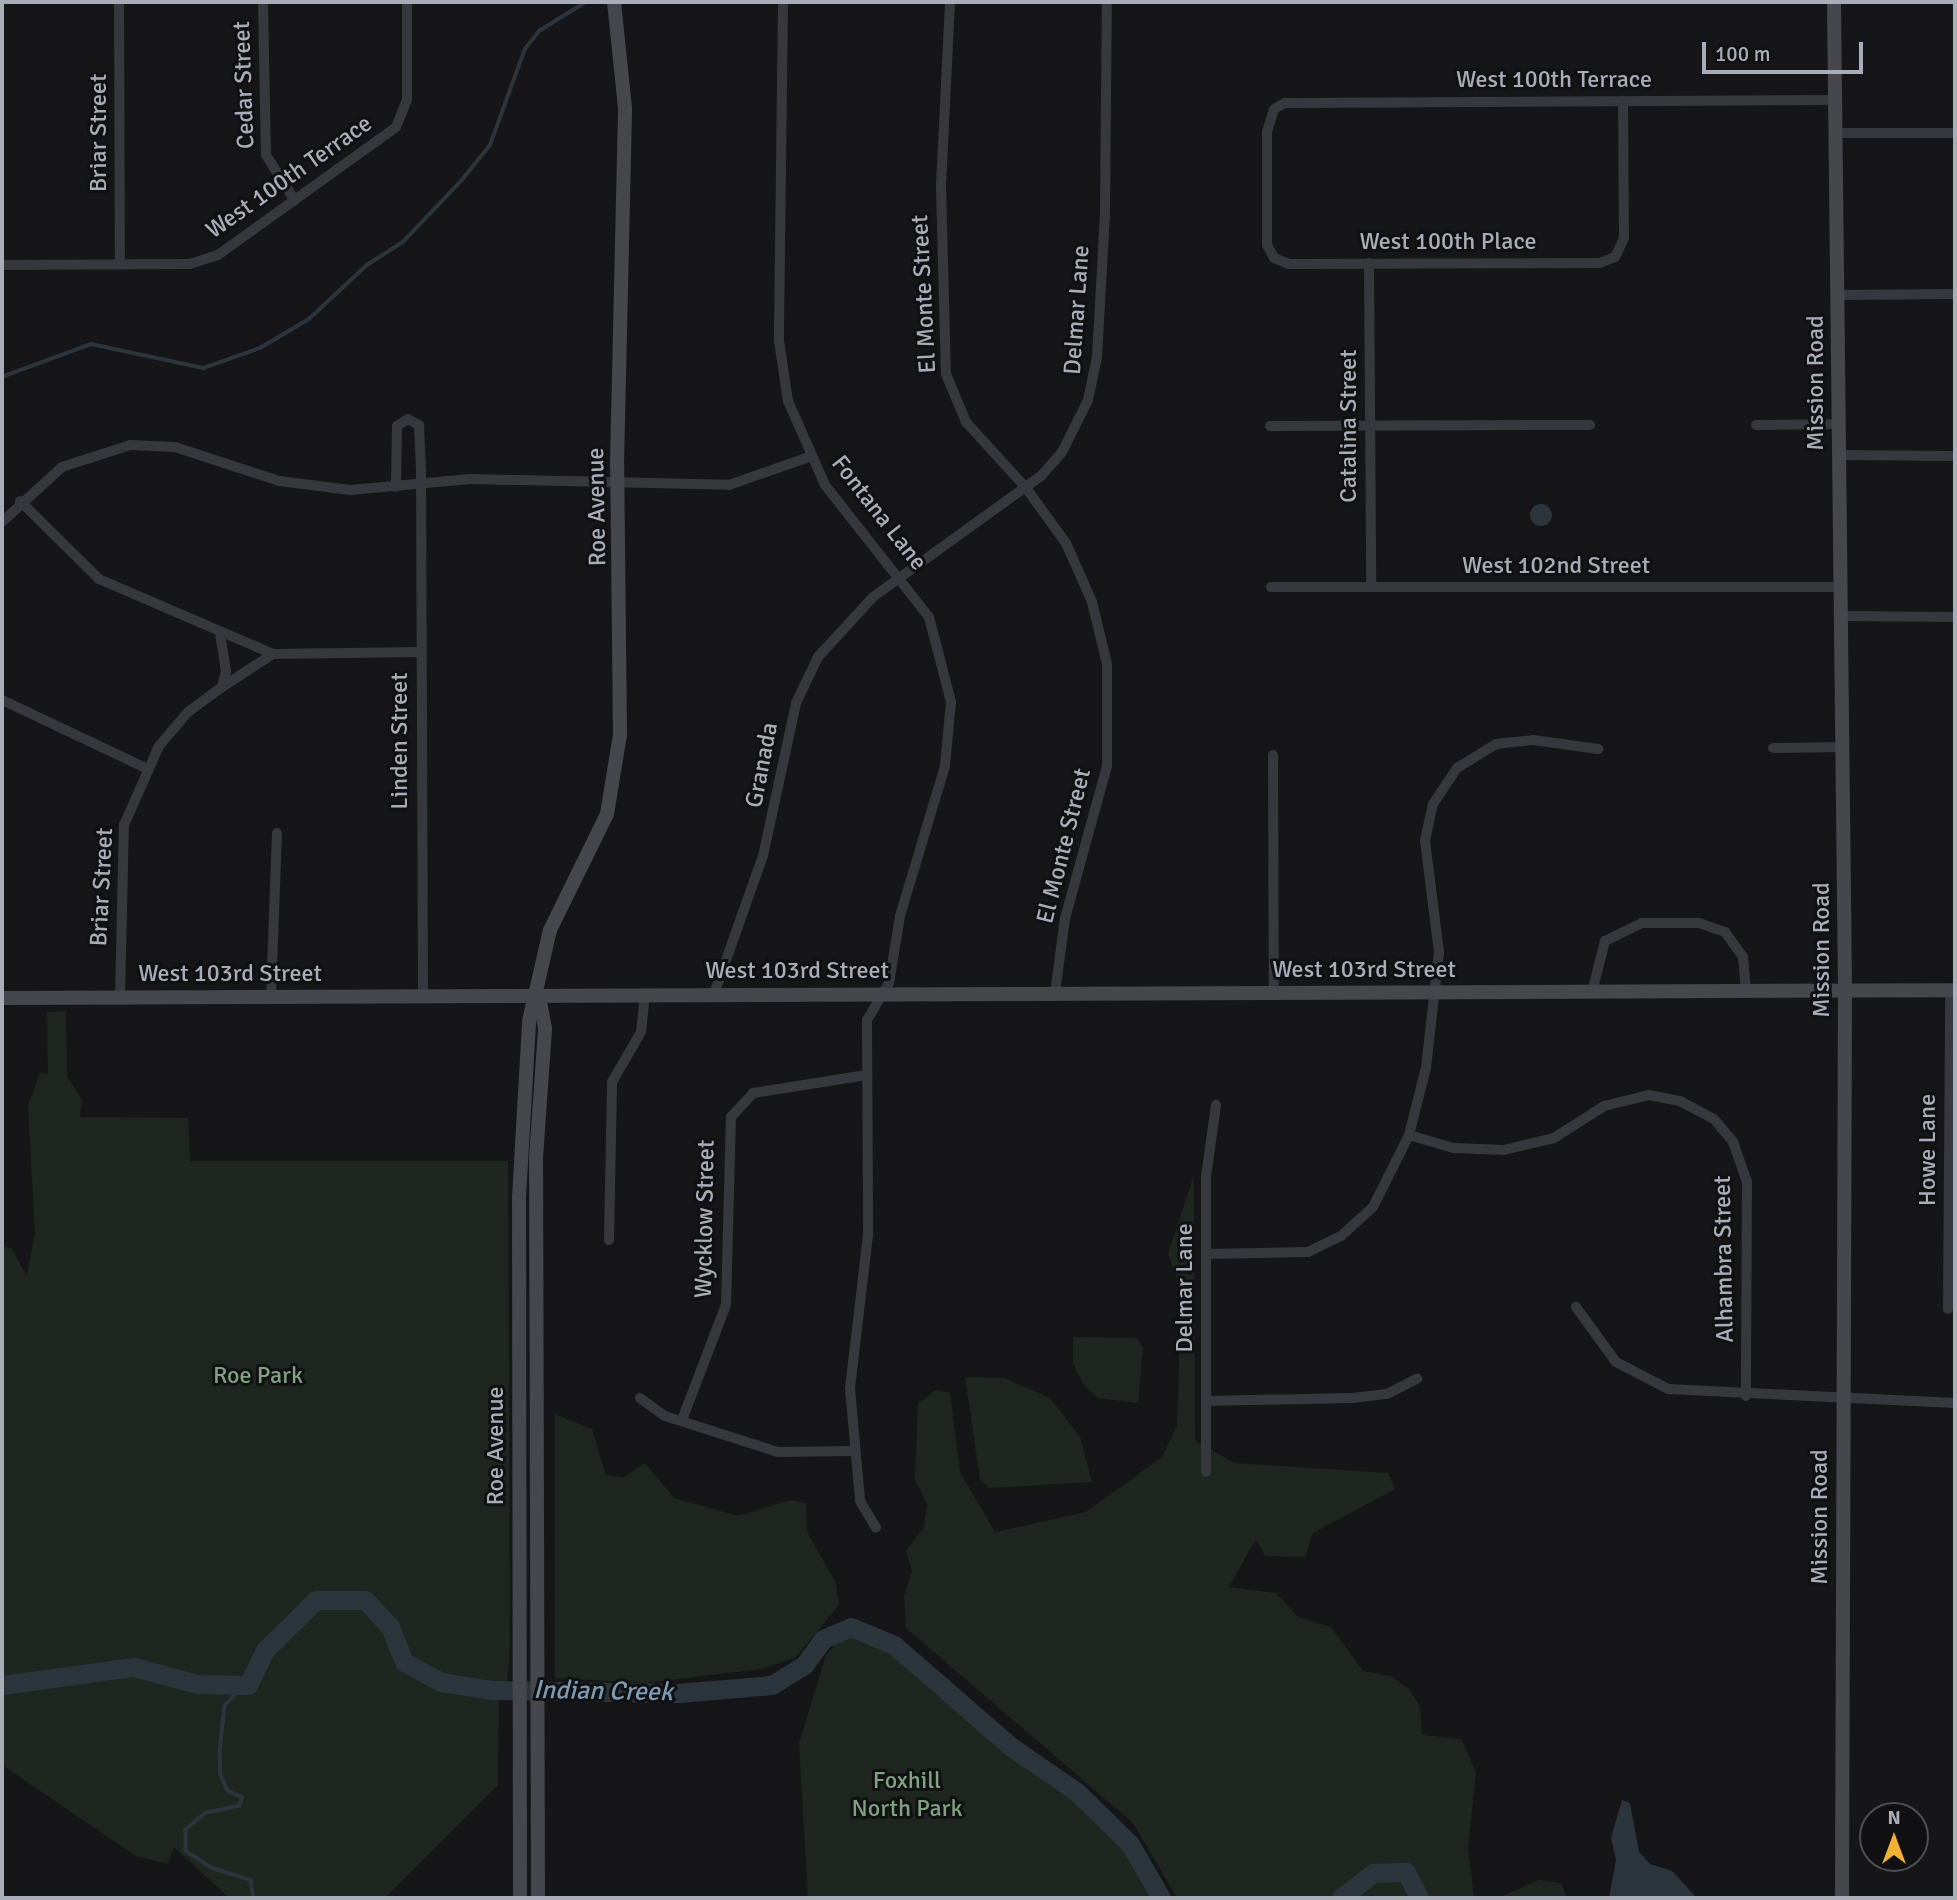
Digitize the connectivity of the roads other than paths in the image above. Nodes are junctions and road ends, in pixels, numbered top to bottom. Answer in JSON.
{"nodes":[{"id":1,"x":119,"y":2,"type":"edge"},
{"id":2,"x":263,"y":2,"type":"edge"},
{"id":3,"x":407,"y":2,"type":"edge"},
{"id":4,"x":614,"y":2,"type":"edge"},
{"id":5,"x":783,"y":2,"type":"edge"},
{"id":6,"x":950,"y":2,"type":"edge"},
{"id":7,"x":1107,"y":2,"type":"edge"},
{"id":8,"x":1834,"y":2,"type":"edge"},
{"id":9,"x":1836,"y":100,"type":"junction"},
{"id":10,"x":1623,"y":101,"type":"junction"},
{"id":11,"x":1274,"y":109,"type":"joint"},
{"id":12,"x":1836,"y":133,"type":"junction"},
{"id":13,"x":1955,"y":133,"type":"edge"},
{"id":14,"x":295,"y":201,"type":"junction"},
{"id":15,"x":1369,"y":263,"type":"junction"},
{"id":16,"x":120,"y":264,"type":"junction"},
{"id":17,"x":2,"y":265,"type":"edge"},
{"id":18,"x":1955,"y":294,"type":"edge"},
{"id":19,"x":1838,"y":295,"type":"junction"},
{"id":20,"x":1590,"y":425,"type":"dead end"},
{"id":21,"x":1756,"y":425,"type":"dead end"},
{"id":22,"x":1839,"y":425,"type":"junction"},
{"id":23,"x":1270,"y":426,"type":"dead end"},
{"id":24,"x":1370,"y":426,"type":"junction"},
{"id":25,"x":1839,"y":456,"type":"junction"},
{"id":26,"x":1955,"y":456,"type":"edge"},
{"id":27,"x":809,"y":457,"type":"junction"},
{"id":28,"x":617,"y":480,"type":"junction"},
{"id":29,"x":421,"y":485,"type":"junction"},
{"id":30,"x":396,"y":487,"type":"junction"},
{"id":31,"x":1026,"y":488,"type":"junction"},
{"id":32,"x":20,"y":501,"type":"junction"},
{"id":33,"x":2,"y":522,"type":"edge"},
{"id":34,"x":902,"y":577,"type":"junction"},
{"id":35,"x":1271,"y":587,"type":"dead end"},
{"id":36,"x":1371,"y":587,"type":"junction"},
{"id":37,"x":1841,"y":587,"type":"junction"},
{"id":38,"x":1841,"y":616,"type":"junction"},
{"id":39,"x":1955,"y":617,"type":"edge"},
{"id":40,"x":220,"y":634,"type":"junction"},
{"id":41,"x":421,"y":652,"type":"junction"},
{"id":42,"x":273,"y":654,"type":"junction"},
{"id":43,"x":222,"y":687,"type":"junction"},
{"id":44,"x":2,"y":700,"type":"edge"},
{"id":45,"x":1843,"y":747,"type":"junction"},
{"id":46,"x":1598,"y":748,"type":"dead end"},
{"id":47,"x":1773,"y":748,"type":"dead end"},
{"id":48,"x":1273,"y":755,"type":"dead end"},
{"id":49,"x":146,"y":768,"type":"junction"},
{"id":50,"x":277,"y":833,"type":"dead end"},
{"id":51,"x":1746,"y":990,"type":"junction"},
{"id":52,"x":1952,"y":990,"type":"edge"},
{"id":53,"x":1846,"y":991,"type":"junction"},
{"id":54,"x":1274,"y":992,"type":"junction"},
{"id":55,"x":1592,"y":992,"type":"junction"},
{"id":56,"x":1055,"y":993,"type":"junction"},
{"id":57,"x":1435,"y":993,"type":"junction"},
{"id":58,"x":645,"y":994,"type":"junction"},
{"id":59,"x":714,"y":994,"type":"junction"},
{"id":60,"x":880,"y":994,"type":"junction"},
{"id":61,"x":271,"y":996,"type":"junction"},
{"id":62,"x":120,"y":997,"type":"junction"},
{"id":63,"x":423,"y":997,"type":"junction"},
{"id":64,"x":538,"y":997,"type":"junction"},
{"id":65,"x":2,"y":998,"type":"edge"},
{"id":66,"x":867,"y":1075,"type":"junction"},
{"id":67,"x":1216,"y":1105,"type":"dead end"},
{"id":68,"x":1409,"y":1135,"type":"junction"},
{"id":69,"x":609,"y":1240,"type":"dead end"},
{"id":70,"x":1207,"y":1254,"type":"junction"},
{"id":71,"x":1576,"y":1307,"type":"dead end"},
{"id":72,"x":1948,"y":1309,"type":"dead end"},
{"id":73,"x":1417,"y":1379,"type":"dead end"},
{"id":74,"x":1746,"y":1396,"type":"junction"},
{"id":75,"x":1843,"y":1396,"type":"junction"},
{"id":76,"x":640,"y":1398,"type":"dead end"},
{"id":77,"x":1206,"y":1401,"type":"junction"},
{"id":78,"x":1955,"y":1403,"type":"edge"},
{"id":79,"x":519,"y":1418,"type":"junction"},
{"id":80,"x":682,"y":1420,"type":"junction"},
{"id":81,"x":537,"y":1423,"type":"junction"},
{"id":82,"x":854,"y":1451,"type":"junction"},
{"id":83,"x":1206,"y":1472,"type":"dead end"},
{"id":84,"x":876,"y":1528,"type":"dead end"},
{"id":85,"x":520,"y":1898,"type":"edge"},
{"id":86,"x":538,"y":1898,"type":"edge"},
{"id":87,"x":1842,"y":1898,"type":"edge"}],
"edges":[{"from":1,"to":16,"type":"street","name":"Briar Street"},
{"from":2,"to":14,"type":"street","name":"Cedar Street"},
{"from":3,"to":14,"type":"street","name":"West 100th Terrace"},
{"from":4,"to":28,"type":"main road","name":"Roe Avenue"},
{"from":5,"to":27,"type":"street","name":"Fontana Lane"},
{"from":6,"to":31,"type":"street","name":"El Monte Street"},
{"from":7,"to":31,"type":"street","name":"Delmar Lane"},
{"from":8,"to":9,"type":"main road","name":"Mission Road"},
{"from":9,"to":10,"type":"street","name":"West 100th Terrace"},
{"from":9,"to":12,"type":"main road","name":"Mission Road"},
{"from":10,"to":11,"type":"street","name":"West 100th Terrace"},
{"from":10,"to":15,"type":"street","name":"West 100th Place"},
{"from":11,"to":15,"type":"street","name":"West 100th Place"},
{"from":12,"to":13,"type":"street"},
{"from":12,"to":19,"type":"main road","name":"Mission Road"},
{"from":14,"to":16,"type":"street","name":"West 100th Terrace"},
{"from":15,"to":24,"type":"street","name":"Catalina Street"},
{"from":16,"to":17,"type":"street","name":"West 100th Terrace"},
{"from":18,"to":19,"type":"street"},
{"from":19,"to":22,"type":"main road","name":"Mission Road"},
{"from":20,"to":24,"type":"street"},
{"from":21,"to":22,"type":"street"},
{"from":22,"to":25,"type":"main road","name":"Mission Road"},
{"from":23,"to":24,"type":"street"},
{"from":24,"to":36,"type":"street","name":"Catalina Street"},
{"from":25,"to":26,"type":"street"},
{"from":25,"to":37,"type":"main road","name":"Mission Road"},
{"from":27,"to":28,"type":"street"},
{"from":27,"to":34,"type":"street","name":"Fontana Lane"},
{"from":28,"to":29,"type":"street"},
{"from":28,"to":64,"type":"main road","name":"Roe Avenue"},
{"from":29,"to":30,"type":"street"},
{"from":29,"to":30,"type":"street","name":"Linden Street"},
{"from":29,"to":41,"type":"street","name":"Linden Street"},
{"from":30,"to":32,"type":"street"},
{"from":31,"to":34,"type":"street","name":"Delmar Lane"},
{"from":31,"to":56,"type":"street","name":"El Monte Street"},
{"from":32,"to":33,"type":"street"},
{"from":32,"to":40,"type":"street"},
{"from":34,"to":59,"type":"street","name":"Granada"},
{"from":34,"to":60,"type":"street","name":"Fontana Lane"},
{"from":35,"to":36,"type":"street","name":"West 102nd Street"},
{"from":36,"to":37,"type":"street","name":"West 102nd Street"},
{"from":37,"to":38,"type":"main road","name":"Mission Road"},
{"from":38,"to":39,"type":"street"},
{"from":38,"to":45,"type":"main road","name":"Mission Road"},
{"from":40,"to":42,"type":"street"},
{"from":40,"to":43,"type":"street"},
{"from":41,"to":42,"type":"street"},
{"from":41,"to":63,"type":"street","name":"Linden Street"},
{"from":42,"to":43,"type":"street","name":"Briar Street"},
{"from":43,"to":49,"type":"street","name":"Briar Street"},
{"from":44,"to":49,"type":"street"},
{"from":45,"to":47,"type":"street"},
{"from":45,"to":53,"type":"main road","name":"Mission Road"},
{"from":46,"to":57,"type":"street"},
{"from":48,"to":54,"type":"street"},
{"from":49,"to":62,"type":"street","name":"Briar Street"},
{"from":50,"to":61,"type":"street"},
{"from":51,"to":53,"type":"main road","name":"West 103rd Street"},
{"from":51,"to":55,"type":"main road","name":"West 103rd Street"},
{"from":51,"to":55,"type":"street"},
{"from":52,"to":53,"type":"main road","name":"West 103rd Street"},
{"from":52,"to":72,"type":"street","name":"Howe Lane"},
{"from":53,"to":75,"type":"main road","name":"Mission Road"},
{"from":54,"to":56,"type":"main road","name":"West 103rd Street"},
{"from":54,"to":57,"type":"main road","name":"West 103rd Street"},
{"from":55,"to":57,"type":"main road","name":"West 103rd Street"},
{"from":56,"to":60,"type":"main road","name":"West 103rd Street"},
{"from":57,"to":68,"type":"street"},
{"from":58,"to":59,"type":"main road","name":"West 103rd Street"},
{"from":58,"to":64,"type":"main road","name":"West 103rd Street"},
{"from":58,"to":69,"type":"street"},
{"from":59,"to":60,"type":"main road","name":"West 103rd Street"},
{"from":60,"to":66,"type":"street"},
{"from":61,"to":62,"type":"main road","name":"West 103rd Street"},
{"from":61,"to":63,"type":"main road","name":"West 103rd Street"},
{"from":62,"to":65,"type":"main road","name":"West 103rd Street"},
{"from":63,"to":64,"type":"main road","name":"West 103rd Street"},
{"from":64,"to":79,"type":"main road","name":"Roe Avenue"},
{"from":64,"to":81,"type":"main road","name":"Roe Avenue"},
{"from":66,"to":80,"type":"street","name":"Wycklow Street"},
{"from":66,"to":82,"type":"street"},
{"from":67,"to":70,"type":"street","name":"Delmar Lane"},
{"from":68,"to":70,"type":"street"},
{"from":68,"to":74,"type":"street","name":"Alhambra Street"},
{"from":70,"to":77,"type":"street","name":"Delmar Lane"},
{"from":71,"to":74,"type":"street"},
{"from":73,"to":77,"type":"street"},
{"from":74,"to":75,"type":"street"},
{"from":75,"to":78,"type":"street"},
{"from":75,"to":87,"type":"main road","name":"Mission Road"},
{"from":76,"to":80,"type":"street"},
{"from":77,"to":83,"type":"street","name":"Delmar Lane"},
{"from":79,"to":81,"type":"main road"},
{"from":79,"to":85,"type":"main road","name":"Roe Avenue"},
{"from":80,"to":82,"type":"street"},
{"from":81,"to":86,"type":"main road","name":"Roe Avenue"},
{"from":82,"to":84,"type":"street"}]}
